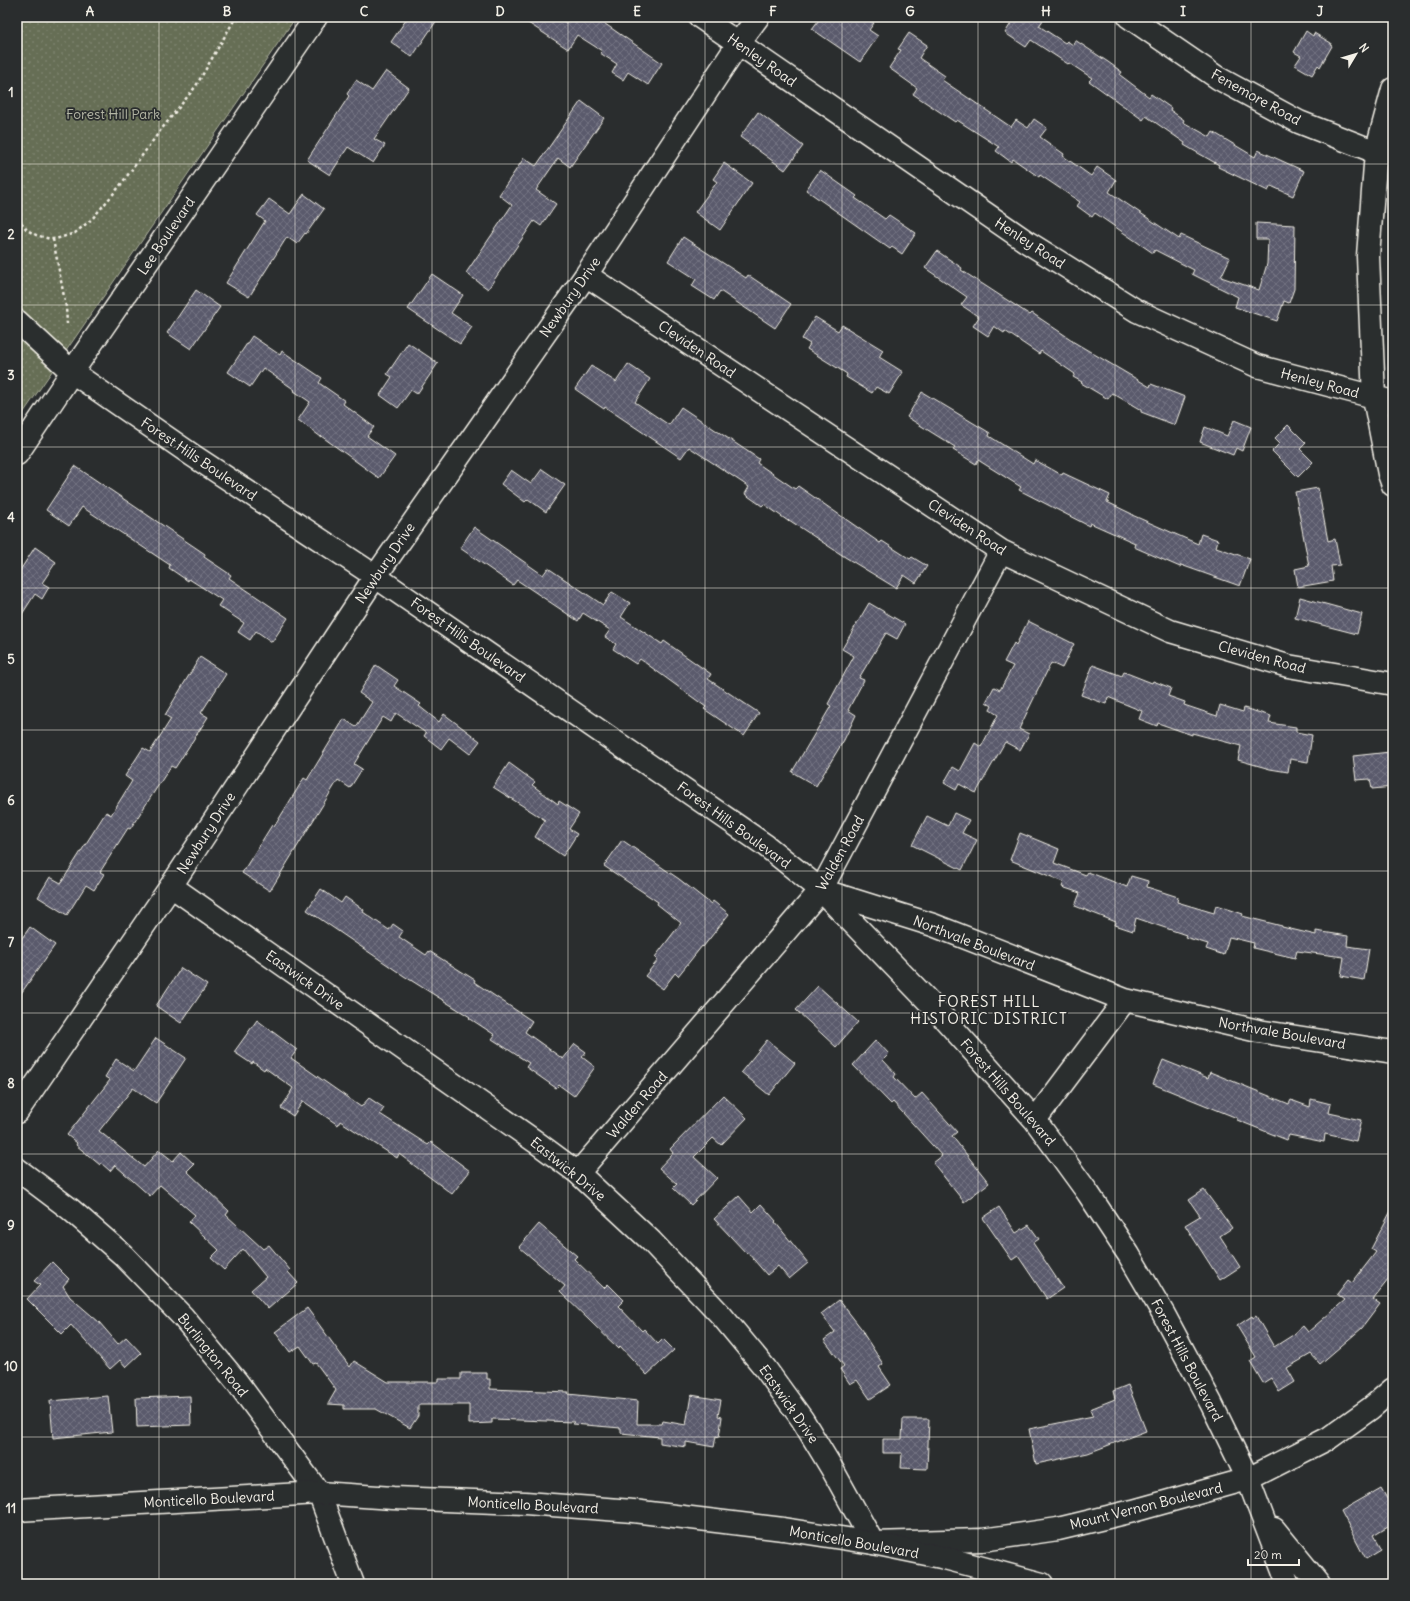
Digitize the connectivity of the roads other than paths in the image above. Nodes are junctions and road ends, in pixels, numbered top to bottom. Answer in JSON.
{"nodes":[{"id":1,"x":316,"y":17,"type":"edge"},
{"id":2,"x":700,"y":17,"type":"edge"},
{"id":3,"x":758,"y":17,"type":"edge"},
{"id":4,"x":1129,"y":17,"type":"edge"},
{"id":5,"x":738,"y":44,"type":"junction"},
{"id":6,"x":1393,"y":89,"type":"edge"},
{"id":7,"x":1384,"y":154,"type":"edge"},
{"id":8,"x":586,"y":275,"type":"junction"},
{"id":9,"x":17,"y":322,"type":"edge"},
{"id":10,"x":72,"y":372,"type":"junction"},
{"id":11,"x":1384,"y":400,"type":"edge"},
{"id":12,"x":17,"y":454,"type":"edge"},
{"id":13,"x":1393,"y":485,"type":"edge"},
{"id":14,"x":1001,"y":551,"type":"junction"},
{"id":15,"x":375,"y":577,"type":"junction"},
{"id":16,"x":1393,"y":684,"type":"edge"},
{"id":17,"x":171,"y":886,"type":"junction"},
{"id":18,"x":821,"y":890,"type":"junction"},
{"id":19,"x":1125,"y":1000,"type":"junction"},
{"id":20,"x":1393,"y":1052,"type":"edge"},
{"id":21,"x":17,"y":1112,"type":"edge"},
{"id":22,"x":1035,"y":1120,"type":"junction"},
{"id":23,"x":17,"y":1169,"type":"edge"},
{"id":24,"x":578,"y":1173,"type":"junction"},
{"id":25,"x":1393,"y":1389,"type":"edge"},
{"id":26,"x":1248,"y":1479,"type":"junction"},
{"id":27,"x":319,"y":1493,"type":"junction"},
{"id":28,"x":17,"y":1510,"type":"edge"},
{"id":29,"x":1260,"y":1512,"type":"junction"},
{"id":30,"x":873,"y":1543,"type":"junction"},
{"id":31,"x":353,"y":1584,"type":"edge"},
{"id":32,"x":1042,"y":1584,"type":"edge"},
{"id":33,"x":1288,"y":1584,"type":"edge"},
{"id":34,"x":1319,"y":1584,"type":"edge"}],
"edges":[{"from":1,"to":10,"type":"street","name":"Lee Boulevard"},
{"from":2,"to":5,"type":"street","name":"Henley Road"},
{"from":3,"to":5,"type":"street","name":"Newbury Drive"},
{"from":4,"to":7,"type":"street","name":"Fenemore Road"},
{"from":5,"to":8,"type":"street","name":"Newbury Drive"},
{"from":5,"to":11,"type":"street","name":"Henley Road"},
{"from":6,"to":7,"type":"street"},
{"from":7,"to":11,"type":"street"},
{"from":8,"to":14,"type":"street","name":"Cleviden Road"},
{"from":8,"to":15,"type":"street","name":"Newbury Drive"},
{"from":9,"to":10,"type":"street","name":"Forest Hills Boulevard"},
{"from":10,"to":12,"type":"street","name":"Lee Boulevard"},
{"from":10,"to":15,"type":"street","name":"Forest Hills Boulevard"},
{"from":11,"to":13,"type":"street"},
{"from":14,"to":16,"type":"street","name":"Cleviden Road"},
{"from":14,"to":18,"type":"street","name":"Walden Road"},
{"from":15,"to":17,"type":"street","name":"Newbury Drive"},
{"from":15,"to":18,"type":"street","name":"Forest Hills Boulevard"},
{"from":17,"to":21,"type":"street","name":"Newbury Drive"},
{"from":17,"to":24,"type":"street","name":"Eastwick Drive"},
{"from":18,"to":19,"type":"street","name":"Northvale Boulevard"},
{"from":18,"to":22,"type":"street","name":"Forest Hills Boulevard"},
{"from":18,"to":24,"type":"street","name":"Walden Road"},
{"from":19,"to":20,"type":"street","name":"Northvale Boulevard"},
{"from":19,"to":22,"type":"street"},
{"from":22,"to":26,"type":"street","name":"Forest Hills Boulevard"},
{"from":23,"to":27,"type":"street","name":"Burlington Road"},
{"from":24,"to":30,"type":"street","name":"Eastwick Drive"},
{"from":25,"to":26,"type":"street","name":"Mount Vernon Boulevard"},
{"from":26,"to":29,"type":"street","name":"Forest Hills Boulevard"},
{"from":26,"to":30,"type":"street","name":"Mount Vernon Boulevard"},
{"from":27,"to":28,"type":"street","name":"Monticello Boulevard"},
{"from":27,"to":30,"type":"street","name":"Monticello Boulevard"},
{"from":27,"to":31,"type":"street","name":"Burlington Road"},
{"from":29,"to":33,"type":"street","name":"Forest Hills Boulevard"},
{"from":29,"to":34,"type":"street","name":"Forest Hills Boulevard"},
{"from":30,"to":32,"type":"street","name":"Monticello Boulevard"}]}
